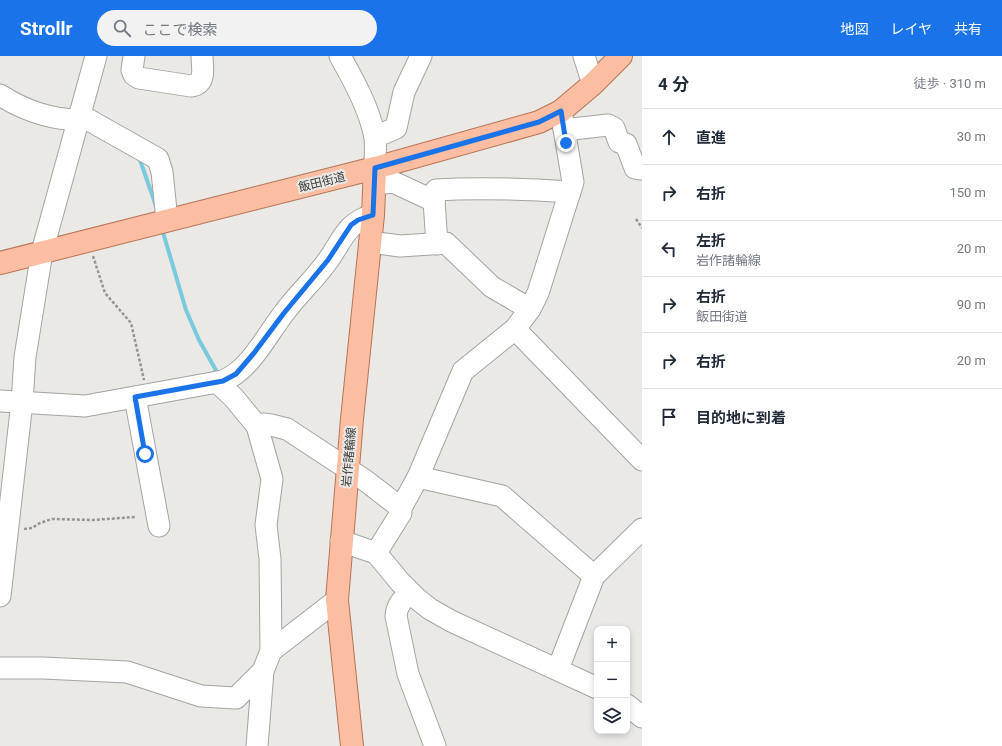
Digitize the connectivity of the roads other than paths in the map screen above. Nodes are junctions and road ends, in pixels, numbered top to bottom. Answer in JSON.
{"nodes":[{"id":1,"x":96,"y":56,"type":"edge"},
{"id":2,"x":134,"y":56,"type":"edge"},
{"id":3,"x":202,"y":56,"type":"edge"},
{"id":4,"x":340,"y":56,"type":"edge"},
{"id":5,"x":421,"y":56,"type":"edge"},
{"id":6,"x":584,"y":56,"type":"edge"},
{"id":7,"x":621,"y":56,"type":"edge"},
{"id":8,"x":593,"y":84,"type":"junction"},
{"id":9,"x":0,"y":95,"type":"edge"},
{"id":10,"x":79,"y":117,"type":"junction"},
{"id":11,"x":563,"y":120,"type":"junction"},
{"id":12,"x":375,"y":137,"type":"junction"},
{"id":13,"x":642,"y":169,"type":"edge"},
{"id":14,"x":375,"y":176,"type":"junction"},
{"id":15,"x":570,"y":192,"type":"junction"},
{"id":16,"x":434,"y":201,"type":"junction"},
{"id":17,"x":373,"y":215,"type":"junction"},
{"id":18,"x":167,"y":220,"type":"junction"},
{"id":19,"x":370,"y":242,"type":"junction"},
{"id":20,"x":437,"y":244,"type":"junction"},
{"id":21,"x":42,"y":252,"type":"junction"},
{"id":22,"x":0,"y":263,"type":"edge"},
{"id":23,"x":530,"y":309,"type":"junction"},
{"id":24,"x":515,"y":330,"type":"junction"},
{"id":25,"x":217,"y":382,"type":"junction"},
{"id":26,"x":141,"y":395,"type":"junction"},
{"id":27,"x":0,"y":401,"type":"edge"},
{"id":28,"x":22,"y":402,"type":"junction"},
{"id":29,"x":257,"y":426,"type":"junction"},
{"id":30,"x":642,"y":460,"type":"edge"},
{"id":31,"x":347,"y":469,"type":"junction"},
{"id":32,"x":7,"y":474,"type":"edge"},
{"id":33,"x":418,"y":477,"type":"junction"},
{"id":34,"x":401,"y":508,"type":"junction"},
{"id":35,"x":159,"y":526,"type":"dead end"},
{"id":36,"x":642,"y":530,"type":"edge"},
{"id":37,"x":341,"y":541,"type":"junction"},
{"id":38,"x":376,"y":553,"type":"junction"},
{"id":39,"x":594,"y":576,"type":"junction"},
{"id":40,"x":410,"y":592,"type":"junction"},
{"id":41,"x":0,"y":596,"type":"edge"},
{"id":42,"x":337,"y":600,"type":"junction"},
{"id":43,"x":271,"y":651,"type":"junction"},
{"id":44,"x":0,"y":668,"type":"edge"},
{"id":45,"x":558,"y":669,"type":"junction"},
{"id":46,"x":263,"y":671,"type":"junction"},
{"id":47,"x":594,"y":687,"type":"edge"},
{"id":48,"x":630,"y":707,"type":"edge"},
{"id":49,"x":642,"y":717,"type":"edge"},
{"id":50,"x":257,"y":746,"type":"edge"},
{"id":51,"x":352,"y":746,"type":"edge"},
{"id":52,"x":435,"y":746,"type":"edge"}],
"edges":[{"from":1,"to":10,"type":"street"},
{"from":2,"to":3,"type":"street"},
{"from":4,"to":12,"type":"street"},
{"from":5,"to":12,"type":"street"},
{"from":6,"to":8,"type":"street"},
{"from":7,"to":8,"type":"main road","name":"飯田街道"},
{"from":8,"to":11,"type":"main road","name":"飯田街道"},
{"from":9,"to":10,"type":"street"},
{"from":10,"to":18,"type":"street"},
{"from":10,"to":21,"type":"street"},
{"from":11,"to":13,"type":"street"},
{"from":11,"to":14,"type":"main road","name":"飯田街道"},
{"from":11,"to":15,"type":"street"},
{"from":12,"to":14,"type":"street"},
{"from":14,"to":16,"type":"street"},
{"from":14,"to":17,"type":"main road","name":"岩作諸輪線"},
{"from":14,"to":18,"type":"main road","name":"飯田街道"},
{"from":15,"to":16,"type":"street"},
{"from":15,"to":23,"type":"street"},
{"from":16,"to":20,"type":"street"},
{"from":17,"to":19,"type":"main road","name":"岩作諸輪線"},
{"from":17,"to":25,"type":"street"},
{"from":18,"to":21,"type":"main road","name":"飯田街道"},
{"from":19,"to":20,"type":"street"},
{"from":19,"to":31,"type":"main road","name":"岩作諸輪線"},
{"from":20,"to":23,"type":"street"},
{"from":21,"to":22,"type":"main road","name":"飯田街道"},
{"from":21,"to":28,"type":"street"},
{"from":23,"to":24,"type":"street"},
{"from":24,"to":30,"type":"street"},
{"from":24,"to":33,"type":"street"},
{"from":25,"to":26,"type":"street"},
{"from":25,"to":29,"type":"street"},
{"from":26,"to":28,"type":"street"},
{"from":26,"to":35,"type":"street"},
{"from":27,"to":28,"type":"street"},
{"from":28,"to":32,"type":"street"},
{"from":29,"to":31,"type":"street"},
{"from":29,"to":43,"type":"street"},
{"from":31,"to":34,"type":"street"},
{"from":31,"to":37,"type":"main road","name":"岩作諸輪線"},
{"from":32,"to":41,"type":"street"},
{"from":33,"to":34,"type":"street"},
{"from":33,"to":39,"type":"street"},
{"from":34,"to":38,"type":"street"},
{"from":36,"to":39,"type":"street"},
{"from":37,"to":38,"type":"street"},
{"from":37,"to":42,"type":"main road","name":"岩作諸輪線"},
{"from":38,"to":40,"type":"street"},
{"from":39,"to":45,"type":"street"},
{"from":40,"to":45,"type":"street"},
{"from":40,"to":52,"type":"street"},
{"from":42,"to":43,"type":"street"},
{"from":42,"to":51,"type":"main road","name":"岩作諸輪線"},
{"from":43,"to":46,"type":"street"},
{"from":44,"to":46,"type":"street"},
{"from":45,"to":47,"type":"street"},
{"from":46,"to":50,"type":"street"},
{"from":48,"to":49,"type":"street"}]}
